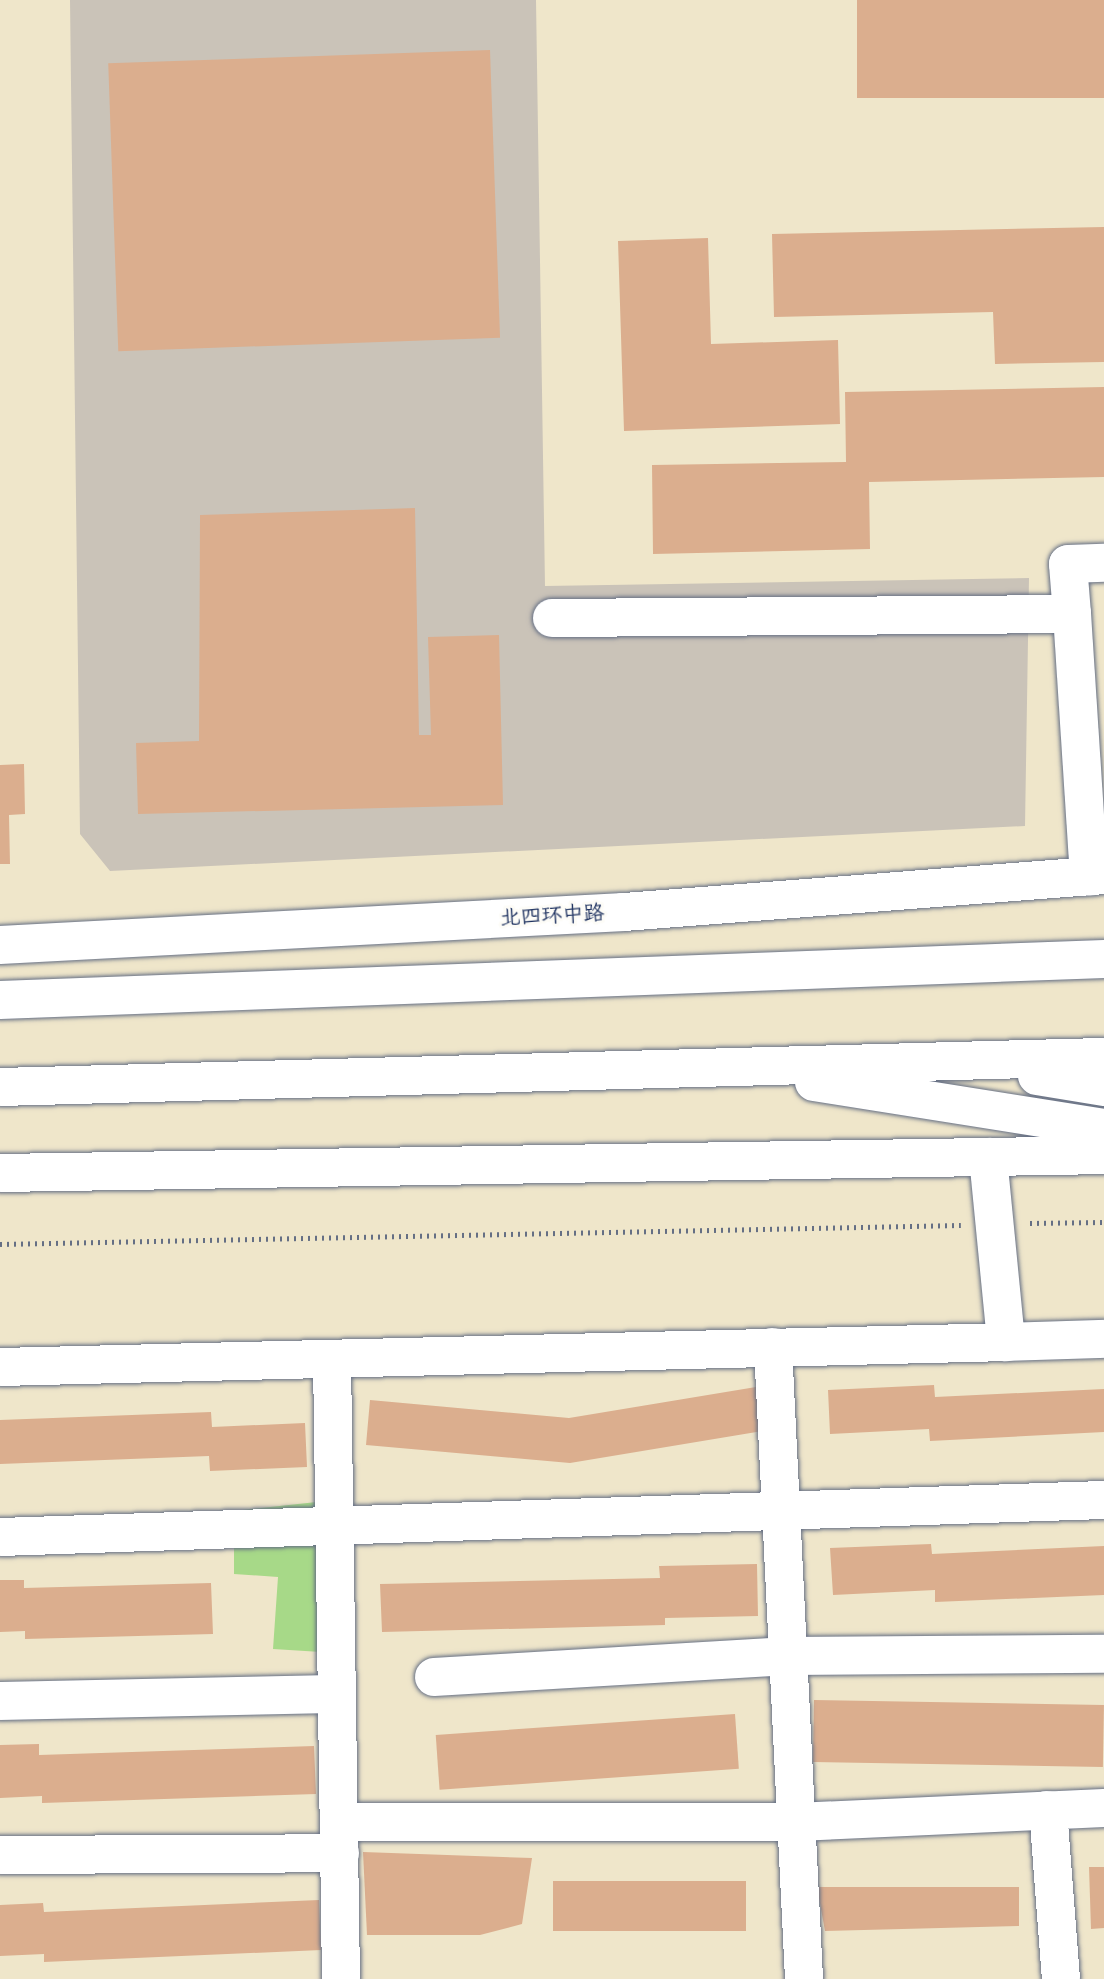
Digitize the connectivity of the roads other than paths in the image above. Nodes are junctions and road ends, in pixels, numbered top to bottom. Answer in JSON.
{"nodes":[{"id":1,"x":1104,"y":563,"type":"edge"},
{"id":2,"x":1072,"y":614,"type":"junction"},
{"id":3,"x":552,"y":618,"type":"dead end"},
{"id":4,"x":1096,"y":875,"type":"edge"},
{"id":5,"x":1104,"y":933,"type":"edge"},
{"id":6,"x":0,"y":945,"type":"edge"},
{"id":7,"x":1104,"y":959,"type":"edge"},
{"id":8,"x":832,"y":968,"type":"junction"},
{"id":9,"x":0,"y":1000,"type":"edge"},
{"id":10,"x":1104,"y":1057,"type":"edge"},
{"id":11,"x":945,"y":1061,"type":"junction"},
{"id":12,"x":708,"y":1065,"type":"junction"},
{"id":13,"x":0,"y":1087,"type":"edge"},
{"id":14,"x":1104,"y":1087,"type":"edge"},
{"id":15,"x":1104,"y":1128,"type":"edge"},
{"id":16,"x":1104,"y":1155,"type":"edge"},
{"id":17,"x":988,"y":1157,"type":"junction"},
{"id":18,"x":0,"y":1172,"type":"edge"},
{"id":19,"x":1104,"y":1339,"type":"edge"},
{"id":20,"x":1006,"y":1342,"type":"junction"},
{"id":21,"x":773,"y":1347,"type":"junction"},
{"id":22,"x":332,"y":1359,"type":"junction"},
{"id":23,"x":0,"y":1367,"type":"edge"},
{"id":24,"x":1104,"y":1500,"type":"edge"},
{"id":25,"x":781,"y":1510,"type":"junction"},
{"id":26,"x":335,"y":1526,"type":"junction"},
{"id":27,"x":0,"y":1537,"type":"edge"},
{"id":28,"x":1104,"y":1654,"type":"edge"},
{"id":29,"x":788,"y":1656,"type":"junction"},
{"id":30,"x":434,"y":1677,"type":"dead end"},
{"id":31,"x":337,"y":1695,"type":"junction"},
{"id":32,"x":0,"y":1701,"type":"edge"},
{"id":33,"x":1104,"y":1808,"type":"edge"},
{"id":34,"x":1048,"y":1810,"type":"junction"},
{"id":35,"x":796,"y":1822,"type":"junction"},
{"id":36,"x":340,"y":1838,"type":"junction"},
{"id":37,"x":0,"y":1855,"type":"edge"},
{"id":38,"x":341,"y":1979,"type":"edge"},
{"id":39,"x":804,"y":1979,"type":"edge"},
{"id":40,"x":1061,"y":1979,"type":"edge"}],
"edges":[{"from":1,"to":2,"type":"main road"},
{"from":2,"to":3,"type":"main road"},
{"from":2,"to":4,"type":"main road"},
{"from":4,"to":6,"type":"main road","name":"北四环中路"},
{"from":5,"to":8,"type":"main road"},
{"from":7,"to":8,"type":"main road"},
{"from":8,"to":9,"type":"main road"},
{"from":10,"to":11,"type":"main road"},
{"from":11,"to":12,"type":"main road"},
{"from":11,"to":14,"type":"main road"},
{"from":12,"to":13,"type":"main road"},
{"from":12,"to":15,"type":"main road"},
{"from":16,"to":17,"type":"main road"},
{"from":17,"to":18,"type":"main road"},
{"from":17,"to":20,"type":"main road"},
{"from":19,"to":20,"type":"main road"},
{"from":20,"to":21,"type":"main road"},
{"from":21,"to":22,"type":"main road"},
{"from":21,"to":25,"type":"main road"},
{"from":22,"to":23,"type":"main road"},
{"from":22,"to":26,"type":"main road"},
{"from":24,"to":25,"type":"main road"},
{"from":25,"to":26,"type":"main road"},
{"from":25,"to":29,"type":"main road"},
{"from":26,"to":27,"type":"main road"},
{"from":26,"to":31,"type":"main road"},
{"from":28,"to":29,"type":"main road"},
{"from":29,"to":30,"type":"main road"},
{"from":29,"to":35,"type":"main road"},
{"from":31,"to":32,"type":"main road"},
{"from":31,"to":36,"type":"main road"},
{"from":33,"to":34,"type":"main road"},
{"from":34,"to":35,"type":"main road"},
{"from":34,"to":40,"type":"main road"},
{"from":35,"to":36,"type":"main road"},
{"from":35,"to":39,"type":"main road"},
{"from":36,"to":37,"type":"main road"},
{"from":36,"to":38,"type":"main road"}]}
